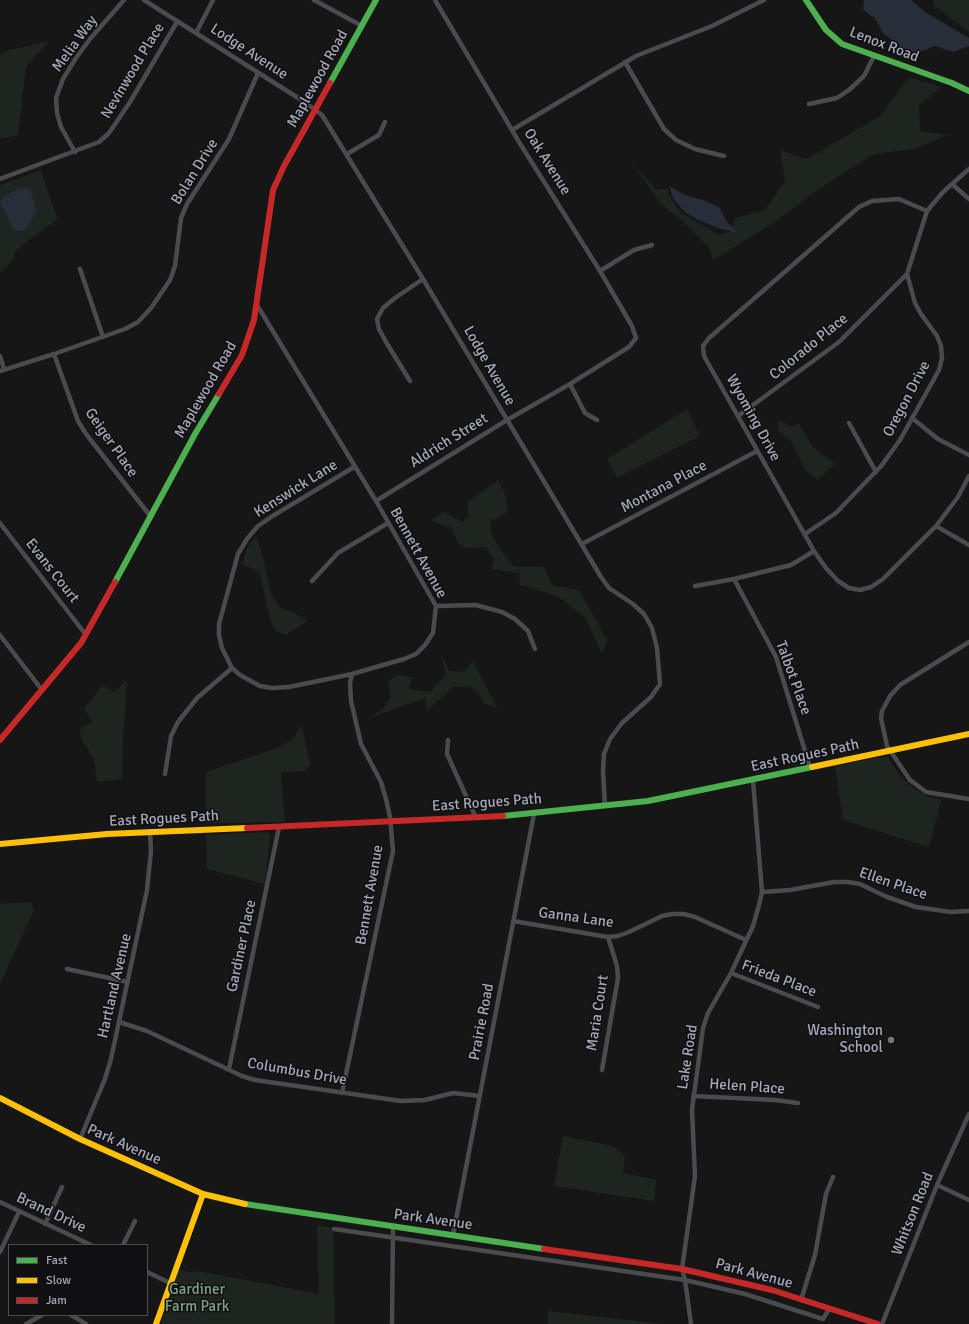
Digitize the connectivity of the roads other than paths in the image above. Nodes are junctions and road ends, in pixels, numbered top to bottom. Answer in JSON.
{"nodes":[{"id":1,"x":124,"y":0,"type":"edge"},
{"id":2,"x":144,"y":0,"type":"edge"},
{"id":3,"x":213,"y":0,"type":"edge"},
{"id":4,"x":314,"y":0,"type":"edge"},
{"id":5,"x":376,"y":0,"type":"edge"},
{"id":6,"x":435,"y":0,"type":"edge"},
{"id":7,"x":764,"y":0,"type":"edge"},
{"id":8,"x":806,"y":0,"type":"edge"},
{"id":9,"x":177,"y":22,"type":"junction"},
{"id":10,"x":362,"y":26,"type":"junction"},
{"id":11,"x":196,"y":33,"type":"junction"},
{"id":12,"x":874,"y":56,"type":"junction"},
{"id":13,"x":625,"y":62,"type":"junction"},
{"id":14,"x":258,"y":73,"type":"junction"},
{"id":15,"x":969,"y":91,"type":"edge"},
{"id":16,"x":809,"y":104,"type":"dead end"},
{"id":17,"x":316,"y":110,"type":"junction"},
{"id":18,"x":386,"y":122,"type":"dead end"},
{"id":19,"x":512,"y":130,"type":"junction"},
{"id":20,"x":75,"y":152,"type":"junction"},
{"id":21,"x":347,"y":154,"type":"junction"},
{"id":22,"x":724,"y":156,"type":"dead end"},
{"id":23,"x":969,"y":169,"type":"edge"},
{"id":24,"x":0,"y":179,"type":"edge"},
{"id":25,"x":952,"y":184,"type":"junction"},
{"id":26,"x":969,"y":199,"type":"edge"},
{"id":27,"x":927,"y":210,"type":"junction"},
{"id":28,"x":652,"y":245,"type":"dead end"},
{"id":29,"x":80,"y":269,"type":"dead end"},
{"id":30,"x":600,"y":271,"type":"junction"},
{"id":31,"x":907,"y":274,"type":"junction"},
{"id":32,"x":423,"y":279,"type":"junction"},
{"id":33,"x":257,"y":305,"type":"junction"},
{"id":34,"x":103,"y":337,"type":"junction"},
{"id":35,"x":636,"y":338,"type":"joint"},
{"id":36,"x":54,"y":354,"type":"junction"},
{"id":37,"x":0,"y":356,"type":"edge"},
{"id":38,"x":2,"y":370,"type":"edge"},
{"id":39,"x":410,"y":381,"type":"dead end"},
{"id":40,"x":570,"y":384,"type":"junction"},
{"id":41,"x":738,"y":416,"type":"junction"},
{"id":42,"x":912,"y":418,"type":"junction"},
{"id":43,"x":507,"y":420,"type":"junction"},
{"id":44,"x":597,"y":420,"type":"dead end"},
{"id":45,"x":849,"y":423,"type":"dead end"},
{"id":46,"x":757,"y":452,"type":"junction"},
{"id":47,"x":969,"y":455,"type":"edge"},
{"id":48,"x":354,"y":467,"type":"junction"},
{"id":49,"x":876,"y":472,"type":"junction"},
{"id":50,"x":969,"y":476,"type":"edge"},
{"id":51,"x":376,"y":501,"type":"junction"},
{"id":52,"x":151,"y":517,"type":"junction"},
{"id":53,"x":0,"y":523,"type":"edge"},
{"id":54,"x":388,"y":523,"type":"junction"},
{"id":55,"x":936,"y":526,"type":"junction"},
{"id":56,"x":805,"y":534,"type":"junction"},
{"id":57,"x":582,"y":544,"type":"junction"},
{"id":58,"x":969,"y":545,"type":"edge"},
{"id":59,"x":814,"y":551,"type":"junction"},
{"id":60,"x":734,"y":579,"type":"junction"},
{"id":61,"x":312,"y":580,"type":"dead end"},
{"id":62,"x":695,"y":586,"type":"dead end"},
{"id":63,"x":436,"y":606,"type":"junction"},
{"id":64,"x":0,"y":635,"type":"edge"},
{"id":65,"x":86,"y":635,"type":"junction"},
{"id":66,"x":969,"y":642,"type":"edge"},
{"id":67,"x":535,"y":649,"type":"dead end"},
{"id":68,"x":232,"y":668,"type":"junction"},
{"id":69,"x":352,"y":674,"type":"junction"},
{"id":70,"x":42,"y":690,"type":"junction"},
{"id":71,"x":969,"y":734,"type":"edge"},
{"id":72,"x":0,"y":740,"type":"edge"},
{"id":73,"x":448,"y":740,"type":"dead end"},
{"id":74,"x":890,"y":751,"type":"junction"},
{"id":75,"x":810,"y":768,"type":"junction"},
{"id":76,"x":165,"y":774,"type":"dead end"},
{"id":77,"x":752,"y":780,"type":"junction"},
{"id":78,"x":969,"y":799,"type":"edge"},
{"id":79,"x":605,"y":806,"type":"junction"},
{"id":80,"x":534,"y":814,"type":"junction"},
{"id":81,"x":476,"y":818,"type":"junction"},
{"id":82,"x":391,"y":822,"type":"junction"},
{"id":83,"x":279,"y":827,"type":"junction"},
{"id":84,"x":150,"y":832,"type":"junction"},
{"id":85,"x":0,"y":844,"type":"edge"},
{"id":86,"x":762,"y":892,"type":"junction"},
{"id":87,"x":969,"y":911,"type":"edge"},
{"id":88,"x":513,"y":921,"type":"junction"},
{"id":89,"x":608,"y":937,"type":"junction"},
{"id":90,"x":746,"y":940,"type":"junction"},
{"id":91,"x":67,"y":969,"type":"dead end"},
{"id":92,"x":731,"y":973,"type":"junction"},
{"id":93,"x":128,"y":982,"type":"junction"},
{"id":94,"x":818,"y":1007,"type":"dead end"},
{"id":95,"x":119,"y":1022,"type":"junction"},
{"id":96,"x":230,"y":1069,"type":"junction"},
{"id":97,"x":602,"y":1070,"type":"dead end"},
{"id":98,"x":342,"y":1093,"type":"junction"},
{"id":99,"x":480,"y":1096,"type":"junction"},
{"id":100,"x":694,"y":1096,"type":"junction"},
{"id":101,"x":0,"y":1098,"type":"edge"},
{"id":102,"x":798,"y":1103,"type":"dead end"},
{"id":103,"x":969,"y":1114,"type":"edge"},
{"id":104,"x":80,"y":1139,"type":"junction"},
{"id":105,"x":833,"y":1177,"type":"dead end"},
{"id":106,"x":937,"y":1185,"type":"junction"},
{"id":107,"x":62,"y":1187,"type":"dead end"},
{"id":108,"x":202,"y":1194,"type":"junction"},
{"id":109,"x":969,"y":1200,"type":"edge"},
{"id":110,"x":0,"y":1202,"type":"edge"},
{"id":111,"x":19,"y":1212,"type":"junction"},
{"id":112,"x":135,"y":1221,"type":"dead end"},
{"id":113,"x":45,"y":1224,"type":"junction"},
{"id":114,"x":393,"y":1227,"type":"junction"},
{"id":115,"x":334,"y":1229,"type":"dead end"},
{"id":116,"x":453,"y":1236,"type":"junction"},
{"id":117,"x":392,"y":1239,"type":"junction"},
{"id":118,"x":89,"y":1244,"type":"edge"},
{"id":119,"x":124,"y":1244,"type":"edge"},
{"id":120,"x":0,"y":1252,"type":"edge"},
{"id":121,"x":682,"y":1269,"type":"junction"},
{"id":122,"x":148,"y":1272,"type":"edge"},
{"id":123,"x":686,"y":1280,"type":"junction"},
{"id":124,"x":170,"y":1283,"type":"junction"},
{"id":125,"x":801,"y":1300,"type":"junction"},
{"id":126,"x":830,"y":1309,"type":"junction"},
{"id":127,"x":40,"y":1316,"type":"edge"},
{"id":128,"x":73,"y":1316,"type":"edge"},
{"id":129,"x":26,"y":1324,"type":"edge"},
{"id":130,"x":86,"y":1324,"type":"edge"},
{"id":131,"x":156,"y":1324,"type":"edge"},
{"id":132,"x":392,"y":1324,"type":"edge"},
{"id":133,"x":691,"y":1324,"type":"edge"},
{"id":134,"x":878,"y":1324,"type":"edge"},
{"id":135,"x":882,"y":1324,"type":"edge"}],
"edges":[{"from":1,"to":20,"type":"street","name":"Melia Way"},
{"from":2,"to":9,"type":"street","name":"Lodge Avenue"},
{"from":3,"to":11,"type":"street"},
{"from":4,"to":10,"type":"street"},
{"from":5,"to":10,"type":"street","name":"Maplewood Road"},
{"from":6,"to":19,"type":"street","name":"Oak Avenue"},
{"from":7,"to":13,"type":"street"},
{"from":8,"to":12,"type":"street","name":"Lenox Road"},
{"from":9,"to":11,"type":"street","name":"Lodge Avenue"},
{"from":9,"to":20,"type":"street","name":"Nevinwood Place"},
{"from":10,"to":17,"type":"street","name":"Maplewood Road"},
{"from":11,"to":14,"type":"street","name":"Lodge Avenue"},
{"from":12,"to":15,"type":"street","name":"Lenox Road"},
{"from":12,"to":16,"type":"street"},
{"from":13,"to":19,"type":"street"},
{"from":13,"to":22,"type":"street"},
{"from":14,"to":17,"type":"street","name":"Lodge Avenue"},
{"from":14,"to":34,"type":"street","name":"Bolan Drive"},
{"from":17,"to":21,"type":"street","name":"Lodge Avenue"},
{"from":17,"to":33,"type":"street","name":"Maplewood Road"},
{"from":18,"to":21,"type":"street"},
{"from":19,"to":30,"type":"street","name":"Oak Avenue"},
{"from":20,"to":24,"type":"street","name":"Nevinwood Place"},
{"from":21,"to":32,"type":"street","name":"Lodge Avenue"},
{"from":23,"to":25,"type":"street"},
{"from":25,"to":26,"type":"street"},
{"from":25,"to":27,"type":"street"},
{"from":27,"to":31,"type":"street"},
{"from":27,"to":41,"type":"street","name":"Wyoming Drive"},
{"from":28,"to":30,"type":"street"},
{"from":29,"to":34,"type":"street"},
{"from":30,"to":35,"type":"street","name":"Oak Avenue"},
{"from":31,"to":41,"type":"street","name":"Colorado Place"},
{"from":31,"to":42,"type":"street","name":"Oregon Drive"},
{"from":32,"to":39,"type":"street"},
{"from":32,"to":43,"type":"street","name":"Lodge Avenue"},
{"from":33,"to":48,"type":"street","name":"Bennett Avenue"},
{"from":33,"to":52,"type":"street","name":"Maplewood Road"},
{"from":34,"to":36,"type":"street","name":"Bolan Drive"},
{"from":35,"to":40,"type":"street","name":"Aldrich Street"},
{"from":36,"to":38,"type":"street","name":"Bolan Drive"},
{"from":36,"to":52,"type":"street","name":"Geiger Place"},
{"from":37,"to":38,"type":"street"},
{"from":40,"to":43,"type":"street","name":"Aldrich Street"},
{"from":40,"to":44,"type":"street"},
{"from":41,"to":46,"type":"street","name":"Wyoming Drive"},
{"from":42,"to":47,"type":"street"},
{"from":42,"to":49,"type":"street","name":"Oregon Drive"},
{"from":43,"to":51,"type":"street","name":"Aldrich Street"},
{"from":43,"to":57,"type":"street","name":"Lodge Avenue"},
{"from":45,"to":49,"type":"street"},
{"from":46,"to":56,"type":"street","name":"Wyoming Drive"},
{"from":46,"to":57,"type":"street","name":"Montana Place"},
{"from":48,"to":51,"type":"street","name":"Bennett Avenue"},
{"from":48,"to":68,"type":"street","name":"Kenswick Lane"},
{"from":49,"to":56,"type":"street","name":"Oregon Drive"},
{"from":50,"to":55,"type":"street","name":"Wyoming Drive"},
{"from":51,"to":54,"type":"street","name":"Bennett Avenue"},
{"from":52,"to":65,"type":"street","name":"Maplewood Road"},
{"from":53,"to":65,"type":"street","name":"Evans Court"},
{"from":54,"to":61,"type":"street"},
{"from":54,"to":63,"type":"street","name":"Bennett Avenue"},
{"from":55,"to":58,"type":"street"},
{"from":55,"to":59,"type":"street","name":"Wyoming Drive"},
{"from":56,"to":59,"type":"street","name":"Wyoming Drive"},
{"from":57,"to":79,"type":"street","name":"Lodge Avenue"},
{"from":59,"to":60,"type":"street"},
{"from":60,"to":62,"type":"street"},
{"from":60,"to":75,"type":"street","name":"Talbot Place"},
{"from":63,"to":67,"type":"street"},
{"from":63,"to":69,"type":"street","name":"Bennett Avenue"},
{"from":64,"to":70,"type":"street"},
{"from":65,"to":70,"type":"street","name":"Maplewood Road"},
{"from":66,"to":74,"type":"street"},
{"from":68,"to":69,"type":"street"},
{"from":68,"to":76,"type":"street"},
{"from":69,"to":82,"type":"street","name":"Bennett Avenue"},
{"from":70,"to":72,"type":"street","name":"Maplewood Road"},
{"from":71,"to":74,"type":"street","name":"East Rogues Path"},
{"from":73,"to":81,"type":"street"},
{"from":74,"to":75,"type":"street","name":"East Rogues Path"},
{"from":74,"to":78,"type":"street"},
{"from":75,"to":77,"type":"street","name":"East Rogues Path"},
{"from":77,"to":79,"type":"street","name":"East Rogues Path"},
{"from":77,"to":86,"type":"street","name":"Lake Road"},
{"from":79,"to":80,"type":"street","name":"East Rogues Path"},
{"from":80,"to":81,"type":"street","name":"East Rogues Path"},
{"from":80,"to":88,"type":"street","name":"Prairie Road"},
{"from":81,"to":82,"type":"street","name":"East Rogues Path"},
{"from":82,"to":83,"type":"street","name":"East Rogues Path"},
{"from":82,"to":98,"type":"street","name":"Bennett Avenue"},
{"from":83,"to":84,"type":"street","name":"East Rogues Path"},
{"from":83,"to":96,"type":"street","name":"Gardiner Place"},
{"from":84,"to":85,"type":"street","name":"East Rogues Path"},
{"from":84,"to":93,"type":"street","name":"Hartland Avenue"},
{"from":86,"to":87,"type":"street","name":"Ellen Place"},
{"from":86,"to":90,"type":"street","name":"Lake Road"},
{"from":88,"to":89,"type":"street","name":"Ganna Lane"},
{"from":88,"to":99,"type":"street","name":"Prairie Road"},
{"from":89,"to":90,"type":"street","name":"Ganna Lane"},
{"from":89,"to":97,"type":"street","name":"Maria Court"},
{"from":90,"to":92,"type":"street","name":"Lake Road"},
{"from":91,"to":93,"type":"street"},
{"from":92,"to":94,"type":"street","name":"Frieda Place"},
{"from":92,"to":100,"type":"street","name":"Lake Road"},
{"from":93,"to":95,"type":"street","name":"Hartland Avenue"},
{"from":95,"to":96,"type":"street","name":"Columbus Drive"},
{"from":95,"to":104,"type":"street","name":"Hartland Avenue"},
{"from":96,"to":98,"type":"street","name":"Columbus Drive"},
{"from":98,"to":99,"type":"street","name":"Columbus Drive"},
{"from":99,"to":116,"type":"street","name":"Prairie Road"},
{"from":100,"to":102,"type":"street","name":"Helen Place"},
{"from":100,"to":121,"type":"street","name":"Lake Road"},
{"from":101,"to":104,"type":"street","name":"Park Avenue"},
{"from":103,"to":106,"type":"street","name":"Whitson Road"},
{"from":104,"to":108,"type":"street","name":"Park Avenue"},
{"from":105,"to":125,"type":"street"},
{"from":106,"to":109,"type":"street"},
{"from":106,"to":135,"type":"street","name":"Whitson Road"},
{"from":107,"to":113,"type":"street"},
{"from":108,"to":114,"type":"street","name":"Park Avenue"},
{"from":108,"to":124,"type":"street"},
{"from":110,"to":111,"type":"street","name":"Brand Drive"},
{"from":111,"to":113,"type":"street","name":"Brand Drive"},
{"from":111,"to":120,"type":"street"},
{"from":112,"to":119,"type":"street"},
{"from":113,"to":118,"type":"street","name":"Brand Drive"},
{"from":114,"to":116,"type":"street","name":"Park Avenue"},
{"from":114,"to":117,"type":"street"},
{"from":115,"to":117,"type":"street"},
{"from":116,"to":121,"type":"street","name":"Park Avenue"},
{"from":117,"to":123,"type":"street"},
{"from":117,"to":132,"type":"street"},
{"from":121,"to":123,"type":"street","name":"Lake Road"},
{"from":121,"to":125,"type":"street","name":"Park Avenue"},
{"from":122,"to":124,"type":"street"},
{"from":123,"to":126,"type":"street"},
{"from":123,"to":133,"type":"street","name":"Lake Road"},
{"from":124,"to":131,"type":"street"},
{"from":125,"to":126,"type":"street","name":"Park Avenue"},
{"from":126,"to":134,"type":"street","name":"Park Avenue"},
{"from":127,"to":129,"type":"street"},
{"from":128,"to":130,"type":"street"}]}
